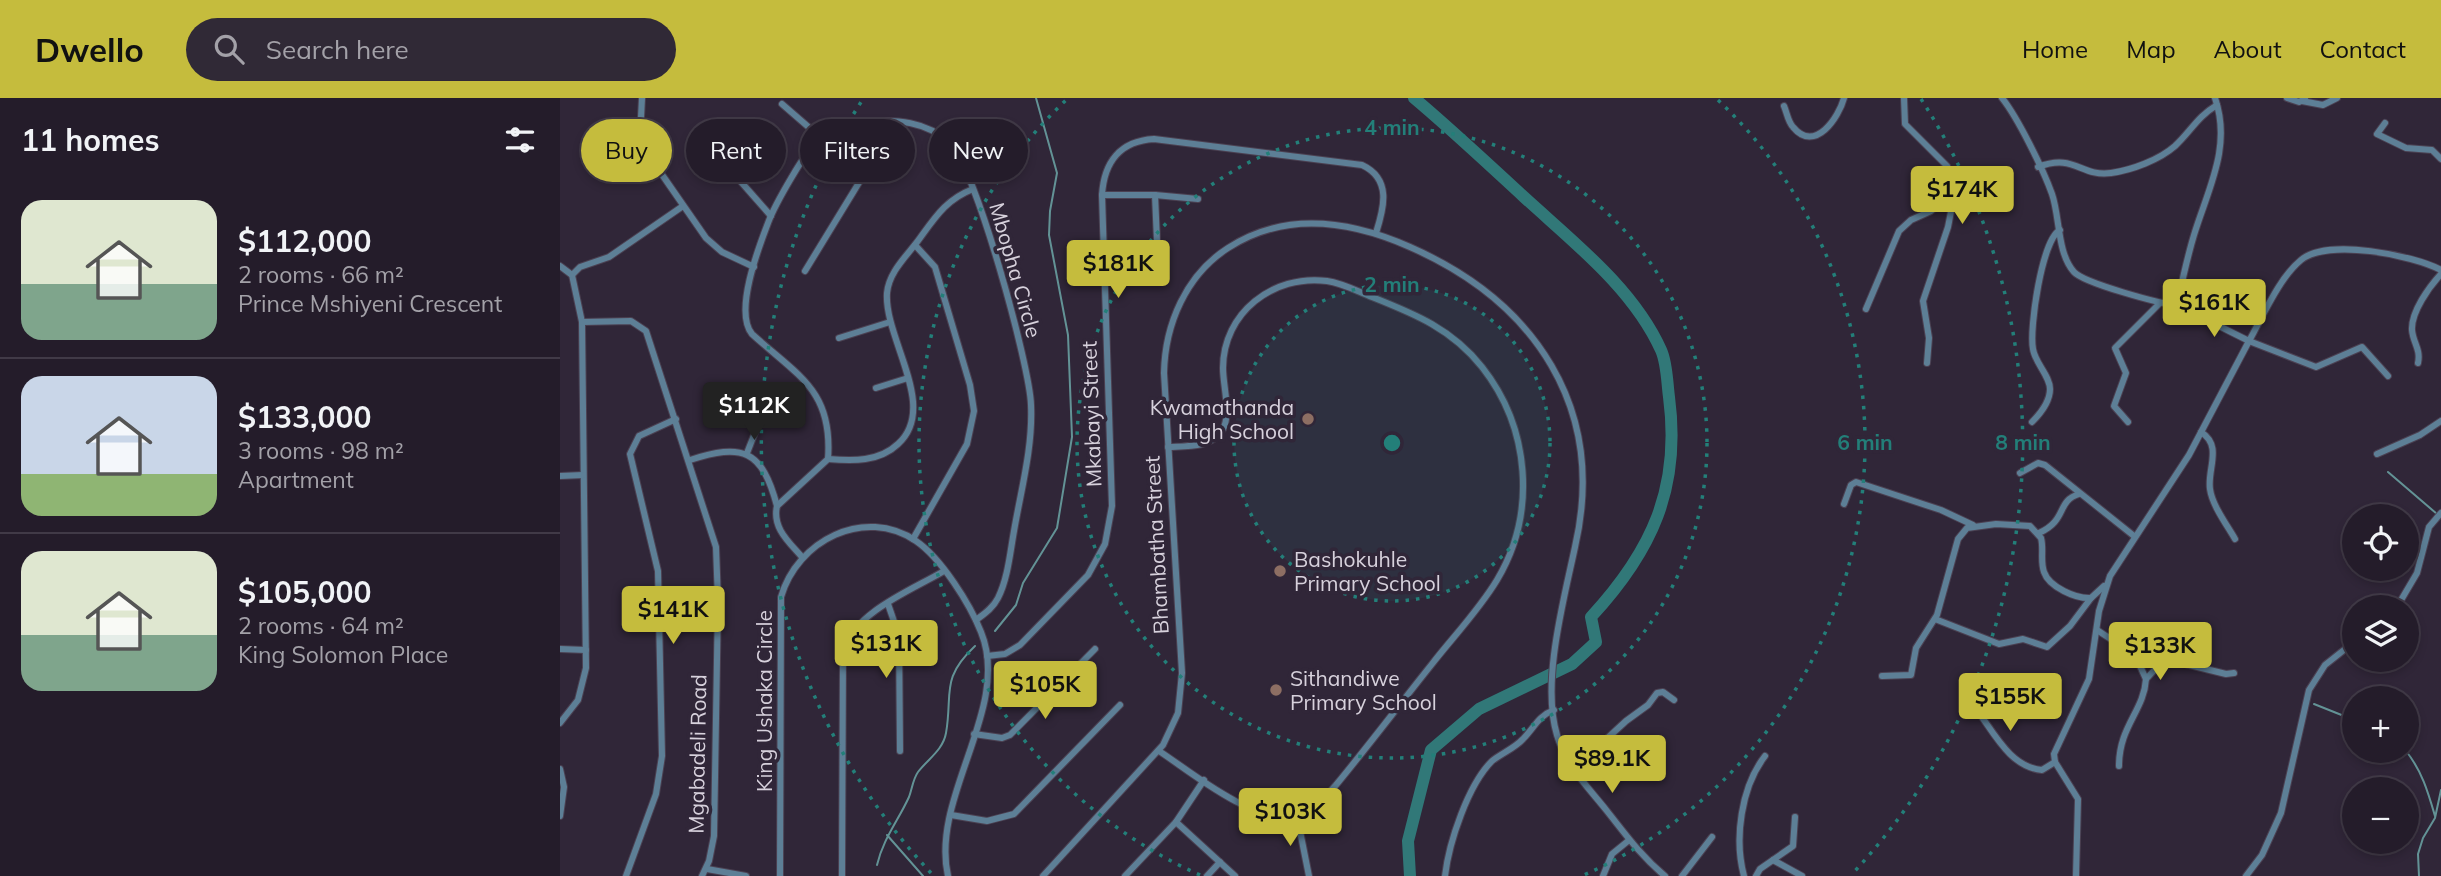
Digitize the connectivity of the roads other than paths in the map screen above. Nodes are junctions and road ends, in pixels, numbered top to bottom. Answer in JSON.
{"nodes":[{"id":1,"x":642,"y":98,"type":"edge"},
{"id":2,"x":1844,"y":98,"type":"edge"},
{"id":3,"x":1904,"y":98,"type":"edge"},
{"id":4,"x":2002,"y":98,"type":"edge"},
{"id":5,"x":2287,"y":98,"type":"edge"},
{"id":6,"x":2337,"y":98,"type":"edge"},
{"id":7,"x":2304,"y":100,"type":"edge"},
{"id":8,"x":2216,"y":102,"type":"edge"},
{"id":9,"x":782,"y":104,"type":"dead end"},
{"id":10,"x":1784,"y":106,"type":"dead end"},
{"id":11,"x":800,"y":120,"type":"edge"},
{"id":12,"x":915,"y":123,"type":"edge"},
{"id":13,"x":2385,"y":123,"type":"dead end"},
{"id":14,"x":2441,"y":159,"type":"edge"},
{"id":15,"x":2038,"y":167,"type":"junction"},
{"id":16,"x":800,"y":169,"type":"edge"},
{"id":17,"x":741,"y":182,"type":"edge"},
{"id":18,"x":859,"y":182,"type":"edge"},
{"id":19,"x":973,"y":189,"type":"junction"},
{"id":20,"x":1955,"y":191,"type":"junction"},
{"id":21,"x":1155,"y":194,"type":"junction"},
{"id":22,"x":1102,"y":195,"type":"junction"},
{"id":23,"x":1198,"y":199,"type":"dead end"},
{"id":24,"x":683,"y":206,"type":"junction"},
{"id":25,"x":771,"y":216,"type":"junction"},
{"id":26,"x":2060,"y":230,"type":"junction"},
{"id":27,"x":1376,"y":233,"type":"junction"},
{"id":28,"x":915,"y":245,"type":"junction"},
{"id":29,"x":1158,"y":264,"type":"dead end"},
{"id":30,"x":560,"y":266,"type":"edge"},
{"id":31,"x":754,"y":267,"type":"junction"},
{"id":32,"x":805,"y":271,"type":"dead end"},
{"id":33,"x":2441,"y":272,"type":"edge"},
{"id":34,"x":572,"y":275,"type":"junction"},
{"id":35,"x":2160,"y":303,"type":"junction"},
{"id":36,"x":2177,"y":305,"type":"junction"},
{"id":37,"x":1866,"y":309,"type":"dead end"},
{"id":38,"x":582,"y":322,"type":"junction"},
{"id":39,"x":890,"y":322,"type":"junction"},
{"id":40,"x":839,"y":338,"type":"dead end"},
{"id":41,"x":2249,"y":341,"type":"junction"},
{"id":42,"x":1927,"y":363,"type":"dead end"},
{"id":43,"x":2418,"y":363,"type":"dead end"},
{"id":44,"x":2388,"y":376,"type":"dead end"},
{"id":45,"x":908,"y":378,"type":"junction"},
{"id":46,"x":876,"y":388,"type":"dead end"},
{"id":47,"x":676,"y":419,"type":"junction"},
{"id":48,"x":2441,"y":421,"type":"edge"},
{"id":49,"x":2032,"y":422,"type":"dead end"},
{"id":50,"x":2128,"y":422,"type":"dead end"},
{"id":51,"x":756,"y":430,"type":"dead end"},
{"id":52,"x":2202,"y":432,"type":"junction"},
{"id":53,"x":1168,"y":447,"type":"junction"},
{"id":54,"x":747,"y":453,"type":"junction"},
{"id":55,"x":2377,"y":454,"type":"dead end"},
{"id":56,"x":828,"y":459,"type":"junction"},
{"id":57,"x":690,"y":460,"type":"junction"},
{"id":58,"x":2020,"y":473,"type":"dead end"},
{"id":59,"x":583,"y":475,"type":"junction"},
{"id":60,"x":560,"y":476,"type":"edge"},
{"id":61,"x":2079,"y":494,"type":"junction"},
{"id":62,"x":1844,"y":504,"type":"dead end"},
{"id":63,"x":777,"y":506,"type":"junction"},
{"id":64,"x":2441,"y":513,"type":"edge"},
{"id":65,"x":1973,"y":526,"type":"junction"},
{"id":66,"x":2039,"y":533,"type":"junction"},
{"id":67,"x":2134,"y":536,"type":"junction"},
{"id":68,"x":913,"y":539,"type":"junction"},
{"id":69,"x":2235,"y":539,"type":"dead end"},
{"id":70,"x":802,"y":557,"type":"junction"},
{"id":71,"x":944,"y":571,"type":"junction"},
{"id":72,"x":2106,"y":585,"type":"junction"},
{"id":73,"x":2404,"y":595,"type":"edge"},
{"id":74,"x":2091,"y":598,"type":"junction"},
{"id":75,"x":888,"y":604,"type":"junction"},
{"id":76,"x":1935,"y":619,"type":"junction"},
{"id":77,"x":976,"y":620,"type":"junction"},
{"id":78,"x":2097,"y":630,"type":"junction"},
{"id":79,"x":560,"y":649,"type":"edge"},
{"id":80,"x":1095,"y":649,"type":"dead end"},
{"id":81,"x":586,"y":650,"type":"junction"},
{"id":82,"x":2342,"y":652,"type":"edge"},
{"id":83,"x":987,"y":656,"type":"junction"},
{"id":84,"x":2234,"y":673,"type":"dead end"},
{"id":85,"x":1882,"y":676,"type":"dead end"},
{"id":86,"x":2146,"y":679,"type":"junction"},
{"id":87,"x":1674,"y":700,"type":"dead end"},
{"id":88,"x":1121,"y":705,"type":"dead end"},
{"id":89,"x":1973,"y":705,"type":"dead end"},
{"id":90,"x":1554,"y":712,"type":"junction"},
{"id":91,"x":560,"y":723,"type":"edge"},
{"id":92,"x":974,"y":734,"type":"junction"},
{"id":93,"x":900,"y":751,"type":"dead end"},
{"id":94,"x":1159,"y":751,"type":"junction"},
{"id":95,"x":1765,"y":756,"type":"dead end"},
{"id":96,"x":2055,"y":762,"type":"junction"},
{"id":97,"x":2119,"y":766,"type":"dead end"},
{"id":98,"x":560,"y":769,"type":"edge"},
{"id":99,"x":1574,"y":769,"type":"junction"},
{"id":100,"x":1204,"y":780,"type":"junction"},
{"id":101,"x":951,"y":815,"type":"junction"},
{"id":102,"x":1297,"y":816,"type":"junction"},
{"id":103,"x":560,"y":817,"type":"edge"},
{"id":104,"x":1796,"y":817,"type":"dead end"},
{"id":105,"x":1175,"y":822,"type":"junction"},
{"id":106,"x":1712,"y":837,"type":"dead end"},
{"id":107,"x":1628,"y":841,"type":"junction"},
{"id":108,"x":1773,"y":860,"type":"junction"},
{"id":109,"x":1220,"y":862,"type":"junction"},
{"id":110,"x":707,"y":869,"type":"junction"},
{"id":111,"x":626,"y":876,"type":"edge"},
{"id":112,"x":702,"y":876,"type":"edge"},
{"id":113,"x":746,"y":876,"type":"edge"},
{"id":114,"x":780,"y":876,"type":"edge"},
{"id":115,"x":842,"y":876,"type":"edge"},
{"id":116,"x":948,"y":876,"type":"edge"},
{"id":117,"x":1043,"y":876,"type":"edge"},
{"id":118,"x":1125,"y":876,"type":"edge"},
{"id":119,"x":1207,"y":876,"type":"edge"},
{"id":120,"x":1234,"y":876,"type":"edge"},
{"id":121,"x":1309,"y":876,"type":"edge"},
{"id":122,"x":1445,"y":876,"type":"edge"},
{"id":123,"x":1603,"y":876,"type":"edge"},
{"id":124,"x":1665,"y":876,"type":"edge"},
{"id":125,"x":1682,"y":876,"type":"edge"},
{"id":126,"x":1744,"y":876,"type":"edge"},
{"id":127,"x":1756,"y":876,"type":"edge"},
{"id":128,"x":1802,"y":876,"type":"edge"},
{"id":129,"x":2076,"y":876,"type":"edge"},
{"id":130,"x":2246,"y":876,"type":"edge"}],
"edges":[{"from":1,"to":24,"type":"street"},
{"from":2,"to":10,"type":"street"},
{"from":3,"to":20,"type":"street"},
{"from":4,"to":15,"type":"street"},
{"from":5,"to":7,"type":"street"},
{"from":6,"to":7,"type":"street"},
{"from":8,"to":15,"type":"street"},
{"from":8,"to":36,"type":"street"},
{"from":9,"to":11,"type":"street"},
{"from":12,"to":19,"type":"street","name":"Mbopha Circle"},
{"from":13,"to":14,"type":"street"},
{"from":15,"to":26,"type":"street"},
{"from":16,"to":25,"type":"street"},
{"from":17,"to":25,"type":"street"},
{"from":18,"to":32,"type":"street"},
{"from":19,"to":28,"type":"street"},
{"from":19,"to":77,"type":"street","name":"Mbopha Circle"},
{"from":20,"to":37,"type":"street"},
{"from":20,"to":42,"type":"street"},
{"from":21,"to":22,"type":"street"},
{"from":21,"to":23,"type":"street"},
{"from":21,"to":29,"type":"street"},
{"from":22,"to":27,"type":"street","name":"Mkabayi Street"},
{"from":22,"to":83,"type":"street","name":"Mkabayi Street"},
{"from":24,"to":31,"type":"street"},
{"from":24,"to":34,"type":"street"},
{"from":25,"to":31,"type":"street"},
{"from":26,"to":35,"type":"street"},
{"from":26,"to":49,"type":"street"},
{"from":27,"to":53,"type":"street","name":"Bhambatha Street"},
{"from":27,"to":90,"type":"street","name":"Bhambatha Street"},
{"from":28,"to":39,"type":"street"},
{"from":28,"to":68,"type":"street"},
{"from":30,"to":34,"type":"street"},
{"from":31,"to":56,"type":"street"},
{"from":33,"to":41,"type":"street"},
{"from":33,"to":43,"type":"street"},
{"from":34,"to":38,"type":"street"},
{"from":35,"to":36,"type":"street"},
{"from":35,"to":50,"type":"street"},
{"from":36,"to":41,"type":"street"},
{"from":38,"to":47,"type":"street","name":"Mgabadeli Road"},
{"from":38,"to":59,"type":"street"},
{"from":39,"to":40,"type":"street"},
{"from":39,"to":45,"type":"street"},
{"from":41,"to":44,"type":"street"},
{"from":41,"to":52,"type":"street"},
{"from":45,"to":46,"type":"street"},
{"from":45,"to":56,"type":"street"},
{"from":47,"to":57,"type":"street","name":"Mgabadeli Road"},
{"from":47,"to":111,"type":"street"},
{"from":48,"to":55,"type":"street"},
{"from":51,"to":54,"type":"street"},
{"from":52,"to":67,"type":"street"},
{"from":52,"to":69,"type":"street"},
{"from":53,"to":94,"type":"street","name":"Bhambatha Street"},
{"from":53,"to":102,"type":"street"},
{"from":54,"to":57,"type":"street"},
{"from":54,"to":63,"type":"street"},
{"from":56,"to":63,"type":"street"},
{"from":57,"to":110,"type":"street","name":"Mgabadeli Road"},
{"from":58,"to":61,"type":"street"},
{"from":59,"to":60,"type":"street"},
{"from":59,"to":81,"type":"street"},
{"from":61,"to":66,"type":"street"},
{"from":61,"to":67,"type":"street"},
{"from":62,"to":65,"type":"street"},
{"from":63,"to":70,"type":"street"},
{"from":64,"to":73,"type":"street"},
{"from":65,"to":66,"type":"street"},
{"from":65,"to":76,"type":"street"},
{"from":66,"to":74,"type":"street"},
{"from":67,"to":72,"type":"street"},
{"from":68,"to":70,"type":"street","name":"King Ushaka Circle"},
{"from":68,"to":71,"type":"street","name":"King Ushaka Circle"},
{"from":70,"to":114,"type":"street","name":"King Ushaka Circle"},
{"from":71,"to":75,"type":"street"},
{"from":71,"to":77,"type":"street","name":"King Ushaka Circle"},
{"from":72,"to":74,"type":"street"},
{"from":72,"to":78,"type":"street"},
{"from":74,"to":76,"type":"street"},
{"from":75,"to":93,"type":"street"},
{"from":75,"to":115,"type":"street"},
{"from":76,"to":85,"type":"street"},
{"from":77,"to":83,"type":"street","name":"King Ushaka Circle"},
{"from":78,"to":86,"type":"street"},
{"from":78,"to":96,"type":"street"},
{"from":79,"to":81,"type":"street"},
{"from":80,"to":92,"type":"street"},
{"from":81,"to":91,"type":"street"},
{"from":82,"to":130,"type":"street"},
{"from":83,"to":92,"type":"street","name":"King Ushaka Circle"},
{"from":84,"to":86,"type":"street"},
{"from":86,"to":97,"type":"street"},
{"from":87,"to":99,"type":"street"},
{"from":88,"to":101,"type":"street"},
{"from":89,"to":96,"type":"street"},
{"from":90,"to":99,"type":"street","name":"Bhambatha Street"},
{"from":90,"to":122,"type":"street"},
{"from":92,"to":101,"type":"street","name":"King Ushaka Circle"},
{"from":94,"to":100,"type":"street"},
{"from":94,"to":117,"type":"street","name":"Bhambatha Street"},
{"from":95,"to":126,"type":"street"},
{"from":96,"to":129,"type":"street"},
{"from":98,"to":103,"type":"street"},
{"from":99,"to":107,"type":"street","name":"Bhambatha Street"},
{"from":100,"to":102,"type":"street"},
{"from":100,"to":105,"type":"street"},
{"from":101,"to":116,"type":"street","name":"King Ushaka Circle"},
{"from":102,"to":121,"type":"street"},
{"from":104,"to":108,"type":"street"},
{"from":105,"to":109,"type":"street"},
{"from":105,"to":118,"type":"street"},
{"from":106,"to":125,"type":"street"},
{"from":107,"to":123,"type":"street"},
{"from":107,"to":124,"type":"street","name":"Bhambatha Street"},
{"from":108,"to":127,"type":"street"},
{"from":108,"to":128,"type":"street"},
{"from":109,"to":119,"type":"street"},
{"from":109,"to":120,"type":"street"},
{"from":110,"to":112,"type":"street","name":"Mgabadeli Road"},
{"from":110,"to":113,"type":"street"}]}
